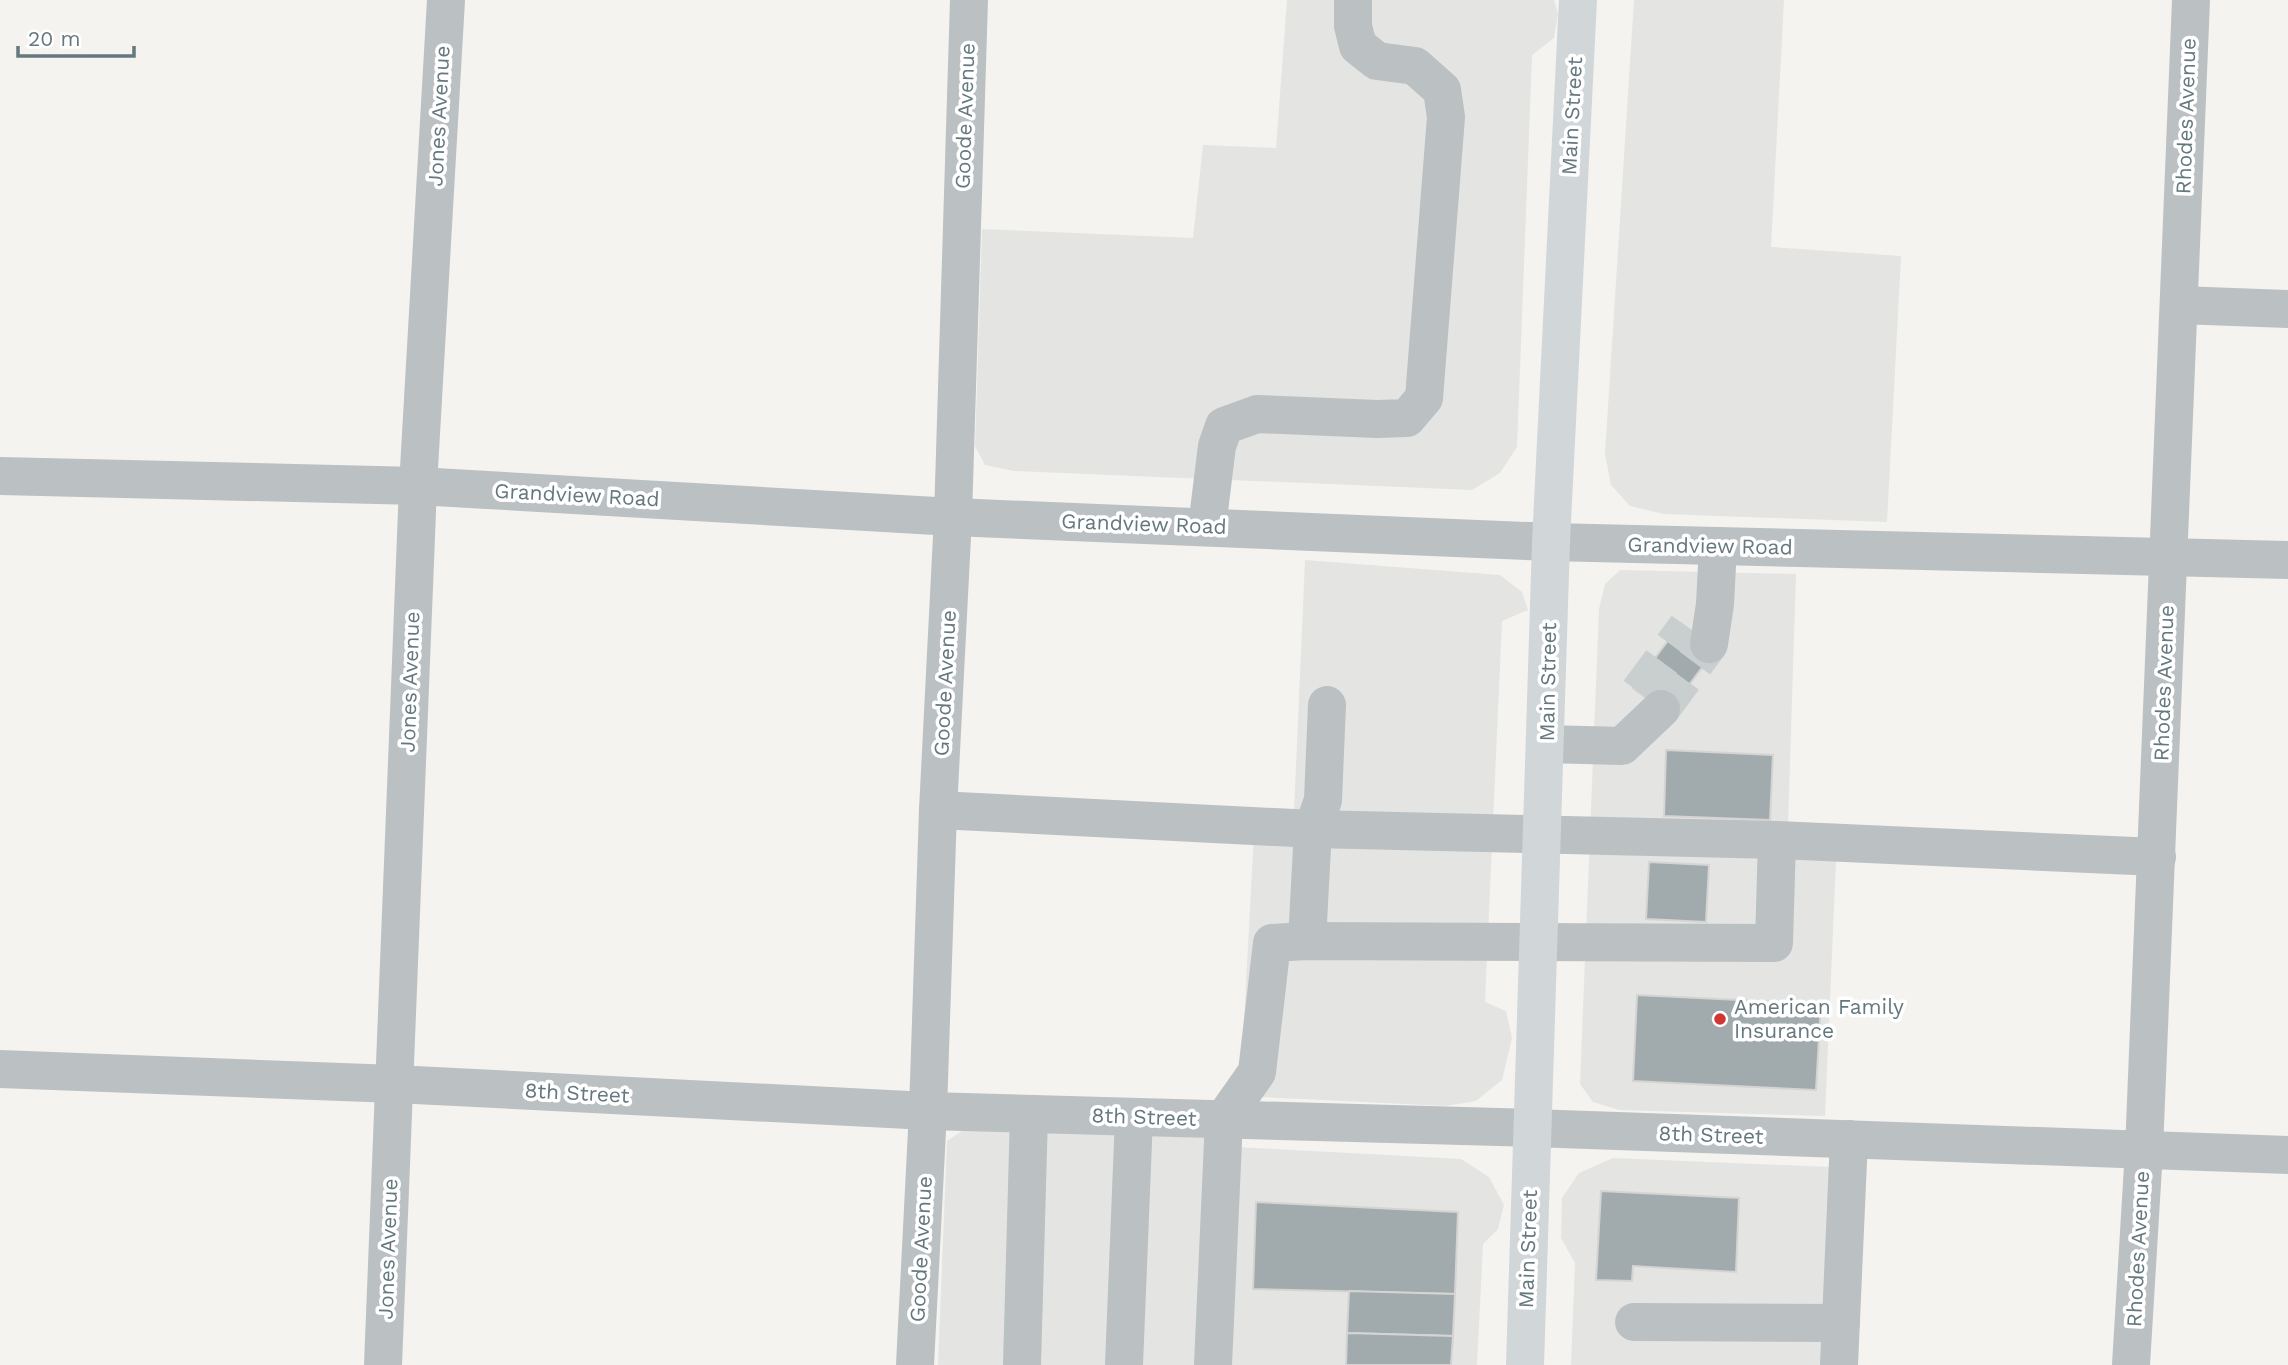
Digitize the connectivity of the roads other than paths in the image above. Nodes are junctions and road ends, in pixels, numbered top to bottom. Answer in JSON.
{"nodes":[{"id":1,"x":446,"y":0,"type":"edge"},
{"id":2,"x":969,"y":0,"type":"edge"},
{"id":3,"x":1353,"y":0,"type":"edge"},
{"id":4,"x":1578,"y":0,"type":"edge"},
{"id":5,"x":2191,"y":0,"type":"edge"},
{"id":6,"x":2179,"y":305,"type":"junction"},
{"id":7,"x":2288,"y":309,"type":"edge"},
{"id":8,"x":0,"y":475,"type":"edge"},
{"id":9,"x":418,"y":486,"type":"junction"},
{"id":10,"x":953,"y":517,"type":"junction"},
{"id":11,"x":1207,"y":527,"type":"junction"},
{"id":12,"x":1551,"y":542,"type":"junction"},
{"id":13,"x":1718,"y":546,"type":"junction"},
{"id":14,"x":2169,"y":557,"type":"junction"},
{"id":15,"x":2288,"y":560,"type":"edge"},
{"id":16,"x":1704,"y":625,"type":"tunnel mouth"},
{"id":17,"x":1650,"y":701,"type":"tunnel mouth"},
{"id":18,"x":1327,"y":705,"type":"dead end"},
{"id":19,"x":1546,"y":744,"type":"junction"},
{"id":20,"x":938,"y":810,"type":"junction"},
{"id":21,"x":1313,"y":829,"type":"junction"},
{"id":22,"x":1543,"y":835,"type":"junction"},
{"id":23,"x":1777,"y":840,"type":"junction"},
{"id":24,"x":2157,"y":857,"type":"junction"},
{"id":25,"x":1307,"y":941,"type":"junction"},
{"id":26,"x":1539,"y":941,"type":"junction"},
{"id":27,"x":0,"y":1069,"type":"edge"},
{"id":28,"x":395,"y":1084,"type":"junction"},
{"id":29,"x":928,"y":1111,"type":"junction"},
{"id":30,"x":1029,"y":1114,"type":"junction"},
{"id":31,"x":1134,"y":1117,"type":"junction"},
{"id":32,"x":1224,"y":1119,"type":"junction"},
{"id":33,"x":1532,"y":1128,"type":"junction"},
{"id":34,"x":1849,"y":1139,"type":"junction"},
{"id":35,"x":2144,"y":1150,"type":"junction"},
{"id":36,"x":2288,"y":1155,"type":"edge"},
{"id":37,"x":1634,"y":1322,"type":"dead end"},
{"id":38,"x":1841,"y":1323,"type":"junction"},
{"id":39,"x":383,"y":1365,"type":"edge"},
{"id":40,"x":915,"y":1365,"type":"edge"},
{"id":41,"x":1022,"y":1365,"type":"edge"},
{"id":42,"x":1124,"y":1365,"type":"edge"},
{"id":43,"x":1213,"y":1365,"type":"edge"},
{"id":44,"x":1525,"y":1365,"type":"edge"},
{"id":45,"x":1839,"y":1365,"type":"edge"},
{"id":46,"x":2132,"y":1365,"type":"edge"}],
"edges":[{"from":1,"to":9,"type":"street","name":"Jones Avenue"},
{"from":2,"to":10,"type":"street","name":"Goode Avenue"},
{"from":3,"to":11,"type":"street"},
{"from":4,"to":12,"type":"main road","name":"Main Street"},
{"from":5,"to":6,"type":"street","name":"Rhodes Avenue"},
{"from":6,"to":7,"type":"street"},
{"from":6,"to":14,"type":"street","name":"Rhodes Avenue"},
{"from":8,"to":9,"type":"street","name":"Grandview Road"},
{"from":9,"to":10,"type":"street","name":"Grandview Road"},
{"from":9,"to":28,"type":"street","name":"Jones Avenue"},
{"from":10,"to":11,"type":"street","name":"Grandview Road"},
{"from":10,"to":20,"type":"street","name":"Goode Avenue"},
{"from":11,"to":12,"type":"street","name":"Grandview Road"},
{"from":12,"to":13,"type":"street","name":"Grandview Road"},
{"from":12,"to":19,"type":"main road","name":"Main Street"},
{"from":13,"to":14,"type":"street","name":"Grandview Road"},
{"from":13,"to":16,"type":"street"},
{"from":14,"to":15,"type":"street","name":"Grandview Road"},
{"from":14,"to":24,"type":"street","name":"Rhodes Avenue"},
{"from":17,"to":19,"type":"street"},
{"from":18,"to":21,"type":"street"},
{"from":19,"to":22,"type":"main road","name":"Main Street"},
{"from":20,"to":21,"type":"street"},
{"from":20,"to":29,"type":"street","name":"Goode Avenue"},
{"from":21,"to":22,"type":"street"},
{"from":21,"to":25,"type":"street"},
{"from":22,"to":23,"type":"street"},
{"from":22,"to":26,"type":"main road","name":"Main Street"},
{"from":23,"to":24,"type":"street"},
{"from":23,"to":26,"type":"street"},
{"from":24,"to":35,"type":"street","name":"Rhodes Avenue"},
{"from":25,"to":26,"type":"street"},
{"from":25,"to":32,"type":"street"},
{"from":26,"to":33,"type":"main road","name":"Main Street"},
{"from":27,"to":28,"type":"street","name":"8th Street"},
{"from":28,"to":29,"type":"street","name":"8th Street"},
{"from":28,"to":39,"type":"street","name":"Jones Avenue"},
{"from":29,"to":30,"type":"street","name":"8th Street"},
{"from":29,"to":40,"type":"street","name":"Goode Avenue"},
{"from":30,"to":31,"type":"street","name":"8th Street"},
{"from":30,"to":41,"type":"street"},
{"from":31,"to":32,"type":"street","name":"8th Street"},
{"from":31,"to":42,"type":"street"},
{"from":32,"to":33,"type":"street","name":"8th Street"},
{"from":32,"to":43,"type":"street"},
{"from":33,"to":34,"type":"street","name":"8th Street"},
{"from":33,"to":44,"type":"main road","name":"Main Street"},
{"from":34,"to":35,"type":"street","name":"8th Street"},
{"from":34,"to":38,"type":"street"},
{"from":35,"to":36,"type":"street","name":"8th Street"},
{"from":35,"to":46,"type":"street","name":"Rhodes Avenue"},
{"from":37,"to":38,"type":"street"},
{"from":38,"to":45,"type":"street"}]}
